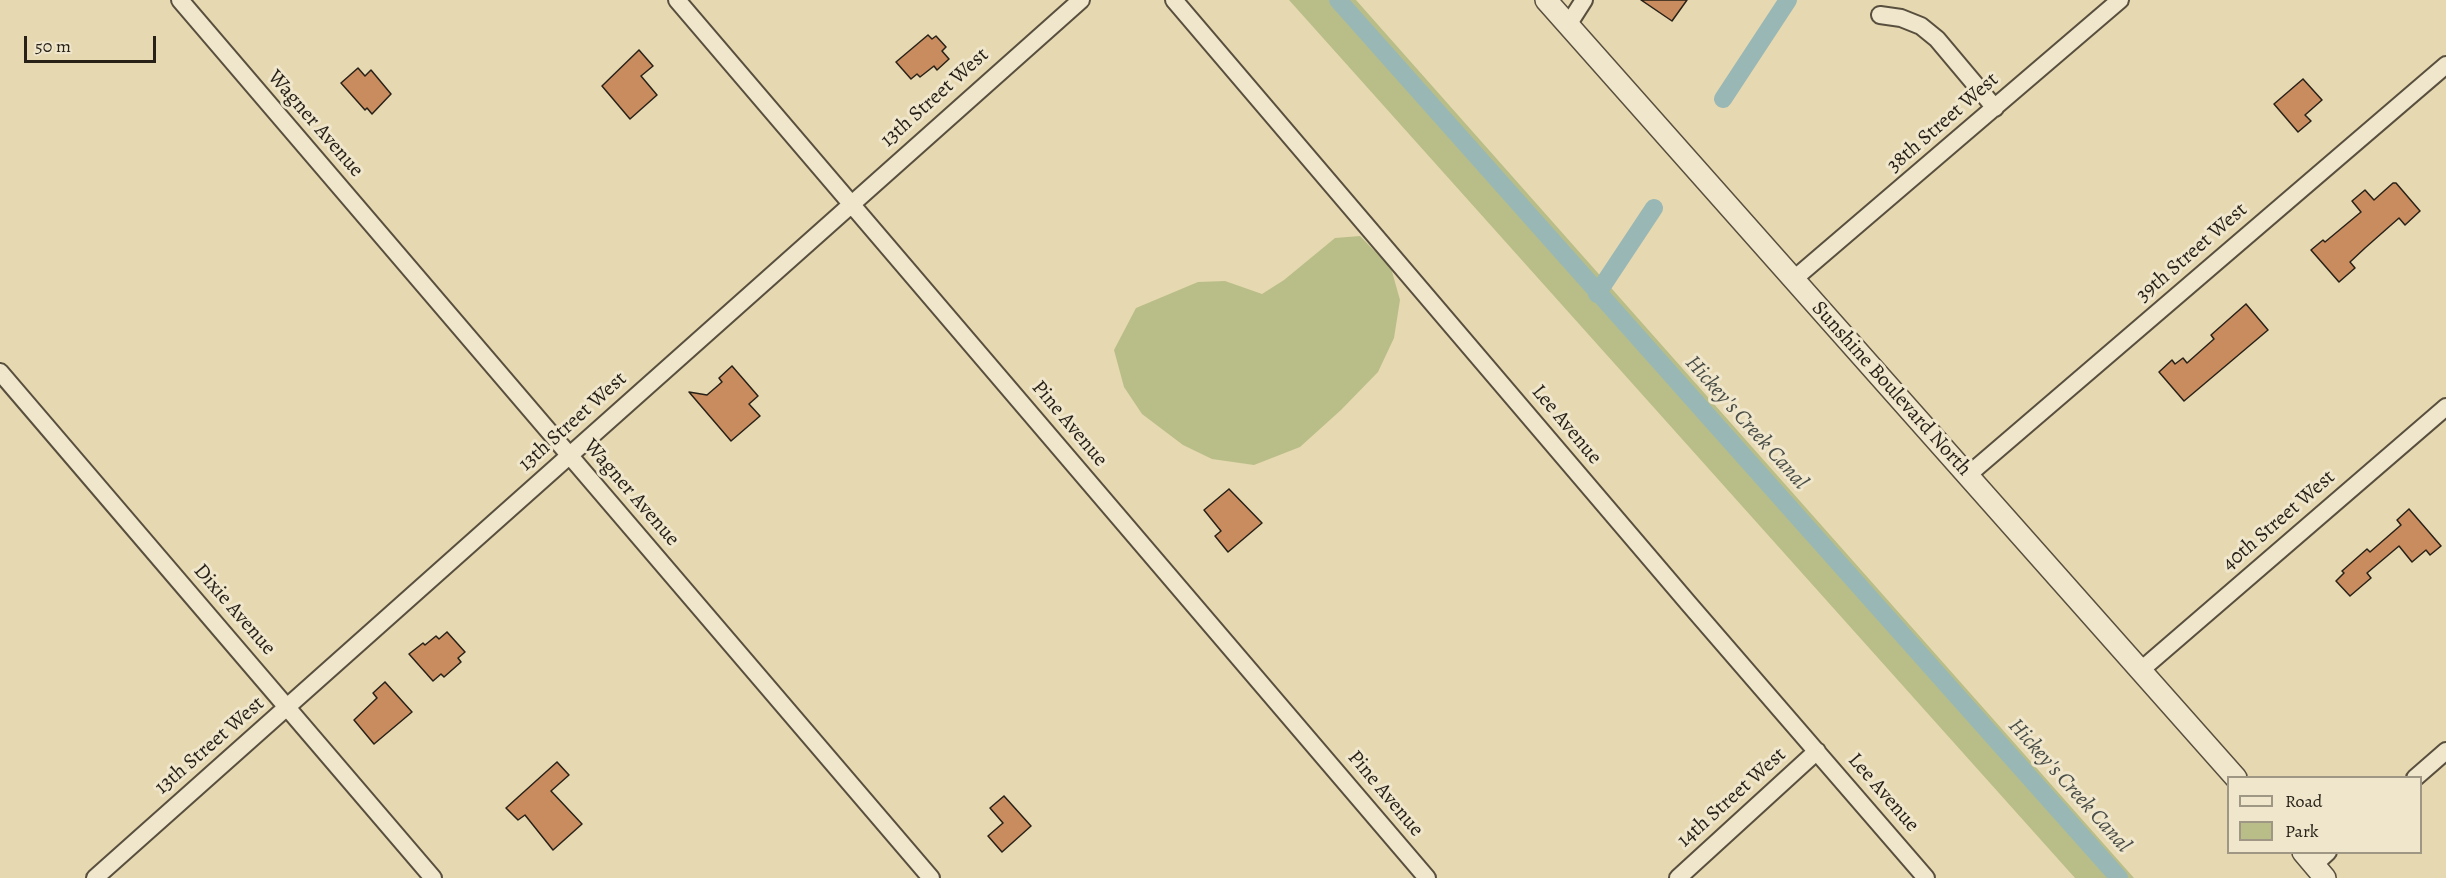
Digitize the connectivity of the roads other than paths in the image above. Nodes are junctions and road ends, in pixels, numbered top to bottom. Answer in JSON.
{"nodes":[{"id":1,"x":180,"y":0,"type":"edge"},
{"id":2,"x":677,"y":0,"type":"edge"},
{"id":3,"x":1081,"y":0,"type":"edge"},
{"id":4,"x":1174,"y":0,"type":"edge"},
{"id":5,"x":1546,"y":0,"type":"edge"},
{"id":6,"x":1584,"y":0,"type":"edge"},
{"id":7,"x":2120,"y":0,"type":"edge"},
{"id":8,"x":1880,"y":15,"type":"dead end"},
{"id":9,"x":1568,"y":25,"type":"junction"},
{"id":10,"x":2446,"y":65,"type":"edge"},
{"id":11,"x":1995,"y":108,"type":"junction"},
{"id":12,"x":851,"y":203,"type":"junction"},
{"id":13,"x":1794,"y":279,"type":"junction"},
{"id":14,"x":0,"y":372,"type":"edge"},
{"id":15,"x":2446,"y":407,"type":"edge"},
{"id":16,"x":569,"y":455,"type":"junction"},
{"id":17,"x":1968,"y":475,"type":"junction"},
{"id":18,"x":2141,"y":670,"type":"junction"},
{"id":19,"x":288,"y":707,"type":"junction"},
{"id":20,"x":1817,"y":751,"type":"junction"},
{"id":21,"x":2446,"y":751,"type":"edge"},
{"id":22,"x":2235,"y":776,"type":"edge"},
{"id":23,"x":2416,"y":776,"type":"edge"},
{"id":24,"x":95,"y":878,"type":"edge"},
{"id":25,"x":433,"y":878,"type":"edge"},
{"id":26,"x":932,"y":878,"type":"edge"},
{"id":27,"x":1427,"y":878,"type":"edge"},
{"id":28,"x":1678,"y":878,"type":"edge"},
{"id":29,"x":1926,"y":878,"type":"edge"}],
"edges":[{"from":1,"to":16,"type":"street","name":"Wagner Avenue"},
{"from":2,"to":12,"type":"street","name":"Pine Avenue"},
{"from":3,"to":12,"type":"street","name":"13th Street West"},
{"from":4,"to":20,"type":"street","name":"Lee Avenue"},
{"from":5,"to":9,"type":"street","name":"Sunshine Boulevard North"},
{"from":6,"to":9,"type":"street"},
{"from":7,"to":11,"type":"street","name":"38th Street West"},
{"from":8,"to":11,"type":"street"},
{"from":9,"to":13,"type":"street","name":"Sunshine Boulevard North"},
{"from":10,"to":17,"type":"street","name":"39th Street West"},
{"from":11,"to":13,"type":"street","name":"38th Street West"},
{"from":12,"to":16,"type":"street","name":"13th Street West"},
{"from":12,"to":27,"type":"street","name":"Pine Avenue"},
{"from":13,"to":17,"type":"street","name":"Sunshine Boulevard North"},
{"from":14,"to":19,"type":"street","name":"Dixie Avenue"},
{"from":15,"to":18,"type":"street","name":"40th Street West"},
{"from":16,"to":19,"type":"street","name":"13th Street West"},
{"from":16,"to":26,"type":"street","name":"Wagner Avenue"},
{"from":17,"to":18,"type":"street","name":"Sunshine Boulevard North"},
{"from":18,"to":22,"type":"street","name":"Sunshine Boulevard North"},
{"from":19,"to":24,"type":"street","name":"13th Street West"},
{"from":19,"to":25,"type":"street","name":"Dixie Avenue"},
{"from":20,"to":28,"type":"street","name":"14th Street West"},
{"from":20,"to":29,"type":"street","name":"Lee Avenue"},
{"from":21,"to":23,"type":"street"}]}
